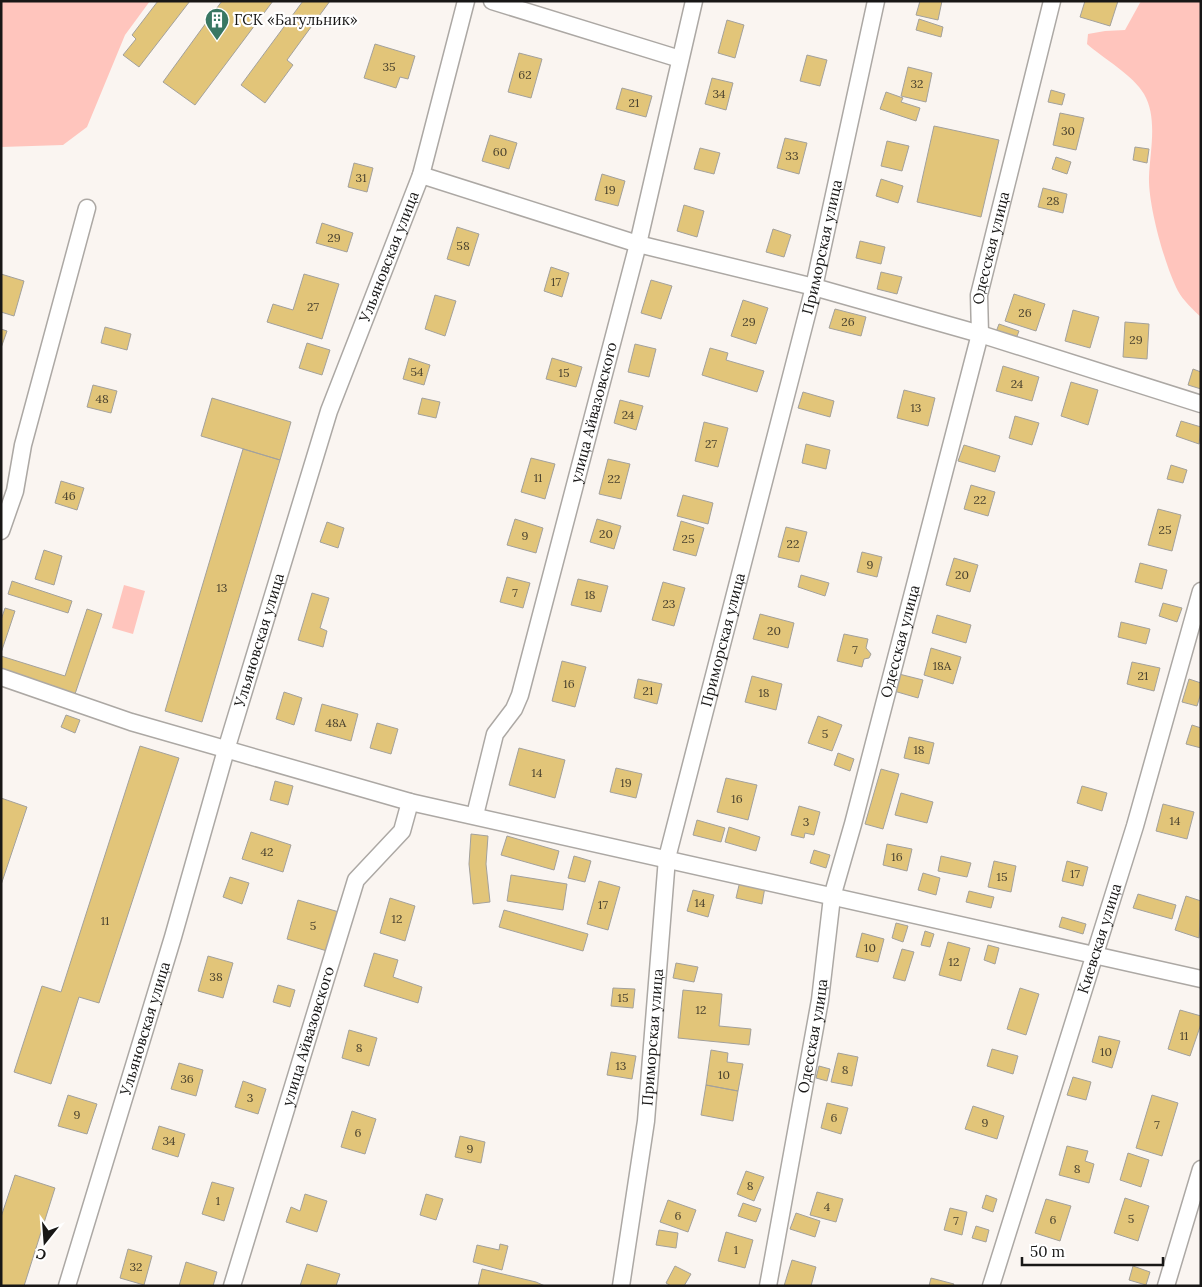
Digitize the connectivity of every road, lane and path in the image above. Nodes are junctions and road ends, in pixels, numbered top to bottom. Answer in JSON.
{"nodes":[{"id":1,"x":466,"y":1,"type":"edge"},
{"id":2,"x":492,"y":1,"type":"edge"},
{"id":3,"x":694,"y":1,"type":"edge"},
{"id":4,"x":876,"y":1,"type":"edge"},
{"id":5,"x":1052,"y":1,"type":"edge"},
{"id":6,"x":680,"y":59,"type":"junction"},
{"id":7,"x":421,"y":175,"type":"junction"},
{"id":8,"x":87,"y":208,"type":"dead end"},
{"id":9,"x":638,"y":244,"type":"junction"},
{"id":10,"x":814,"y":288,"type":"junction"},
{"id":11,"x":980,"y":334,"type":"junction"},
{"id":12,"x":1201,"y":404,"type":"edge"},
{"id":13,"x":1,"y":531,"type":"edge"},
{"id":14,"x":1201,"y":591,"type":"edge"},
{"id":15,"x":1,"y":678,"type":"edge"},
{"id":16,"x":226,"y":750,"type":"junction"},
{"id":17,"x":410,"y":802,"type":"junction"},
{"id":18,"x":475,"y":815,"type":"junction"},
{"id":19,"x":667,"y":858,"type":"junction"},
{"id":20,"x":832,"y":897,"type":"junction"},
{"id":21,"x":1095,"y":956,"type":"junction"},
{"id":22,"x":1201,"y":978,"type":"edge"},
{"id":23,"x":1201,"y":1169,"type":"edge"},
{"id":24,"x":67,"y":1286,"type":"edge"},
{"id":25,"x":232,"y":1286,"type":"edge"},
{"id":26,"x":621,"y":1286,"type":"edge"},
{"id":27,"x":768,"y":1286,"type":"edge"},
{"id":28,"x":991,"y":1286,"type":"edge"},
{"id":29,"x":1166,"y":1286,"type":"edge"}],
"edges":[{"from":1,"to":7,"type":"street","name":"Ульяновская улица"},
{"from":2,"to":6,"type":"street"},
{"from":3,"to":6,"type":"street","name":"улица Айвазовского"},
{"from":4,"to":10,"type":"street","name":"Приморская улица"},
{"from":5,"to":11,"type":"street","name":"Одесская улица"},
{"from":6,"to":9,"type":"street","name":"улица Айвазовского"},
{"from":7,"to":9,"type":"street"},
{"from":7,"to":16,"type":"street","name":"Ульяновская улица"},
{"from":8,"to":13,"type":"street"},
{"from":9,"to":10,"type":"street"},
{"from":9,"to":18,"type":"street","name":"улица Айвазовского"},
{"from":10,"to":11,"type":"street"},
{"from":10,"to":19,"type":"street","name":"Приморская улица"},
{"from":11,"to":12,"type":"street"},
{"from":11,"to":20,"type":"street","name":"Одесская улица"},
{"from":14,"to":21,"type":"street","name":"Киевская улица"},
{"from":15,"to":16,"type":"street"},
{"from":16,"to":17,"type":"street"},
{"from":16,"to":24,"type":"street","name":"Ульяновская улица"},
{"from":17,"to":18,"type":"street"},
{"from":17,"to":25,"type":"street","name":"улица Айвазовского"},
{"from":18,"to":19,"type":"street"},
{"from":19,"to":20,"type":"street"},
{"from":19,"to":26,"type":"street","name":"Приморская улица"},
{"from":20,"to":21,"type":"street"},
{"from":20,"to":27,"type":"street","name":"Одесская улица"},
{"from":21,"to":22,"type":"street"},
{"from":21,"to":28,"type":"street","name":"Киевская улица"},
{"from":23,"to":29,"type":"street"}]}
